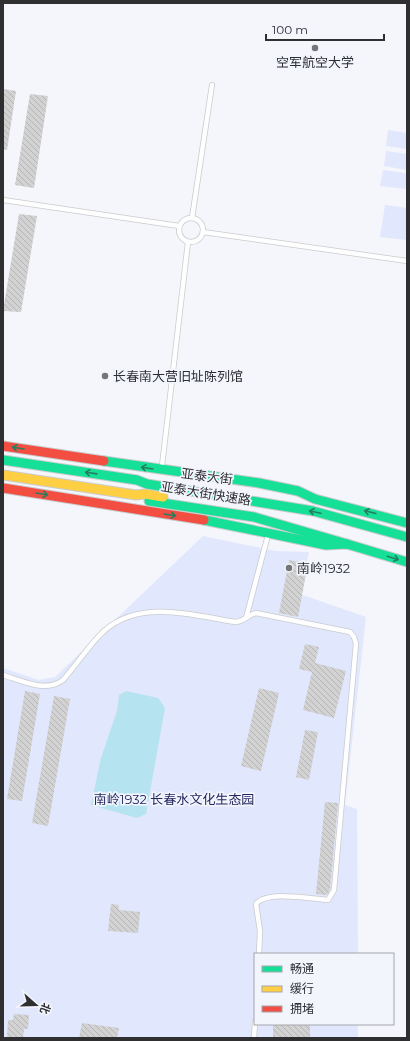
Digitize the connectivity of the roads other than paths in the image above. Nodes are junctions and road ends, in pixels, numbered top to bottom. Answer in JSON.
{"nodes":[{"id":1,"x":212,"y":85,"type":"dead end"},
{"id":2,"x":3,"y":200,"type":"edge"},
{"id":3,"x":192,"y":218,"type":"junction"},
{"id":4,"x":179,"y":226,"type":"junction"},
{"id":5,"x":203,"y":232,"type":"junction"},
{"id":6,"x":188,"y":242,"type":"junction"},
{"id":7,"x":407,"y":261,"type":"edge"},
{"id":8,"x":3,"y":446,"type":"edge"},
{"id":9,"x":3,"y":460,"type":"edge"},
{"id":10,"x":162,"y":470,"type":"junction"},
{"id":11,"x":3,"y":475,"type":"edge"},
{"id":12,"x":137,"y":480,"type":"junction"},
{"id":13,"x":3,"y":488,"type":"edge"},
{"id":14,"x":136,"y":495,"type":"junction"},
{"id":15,"x":315,"y":499,"type":"junction"},
{"id":16,"x":302,"y":521,"type":"dead end"},
{"id":17,"x":407,"y":523,"type":"edge"},
{"id":18,"x":269,"y":533,"type":"junction"},
{"id":19,"x":407,"y":537,"type":"edge"},
{"id":20,"x":347,"y":544,"type":"junction"},
{"id":21,"x":407,"y":562,"type":"edge"},
{"id":22,"x":246,"y":618,"type":"junction"},
{"id":23,"x":3,"y":675,"type":"edge"},
{"id":24,"x":259,"y":953,"type":"edge"},
{"id":25,"x":255,"y":1025,"type":"edge"},
{"id":26,"x":254,"y":1038,"type":"edge"}],
"edges":[{"from":1,"to":3,"type":"lane"},
{"from":2,"to":4,"type":"lane"},
{"from":3,"to":4,"type":"lane"},
{"from":3,"to":5,"type":"lane"},
{"from":4,"to":6,"type":"lane"},
{"from":5,"to":6,"type":"lane"},
{"from":5,"to":7,"type":"lane"},
{"from":6,"to":10,"type":"lane"},
{"from":10,"to":8,"type":"main road","name":"亚泰大街","one_way":true},
{"from":12,"to":9,"type":"main road","name":"亚泰大街快速路","one_way":true},
{"from":10,"to":15,"type":"main road","name":"亚泰大街"},
{"from":11,"to":14,"type":"main road","name":"亚泰大街快速路"},
{"from":12,"to":15,"type":"main road"},
{"from":19,"to":12,"type":"main road","name":"亚泰大街快速路","one_way":true},
{"from":13,"to":18,"type":"main road","one_way":true},
{"from":14,"to":16,"type":"main road","name":"亚泰大街快速路"},
{"from":14,"to":20,"type":"main road"},
{"from":17,"to":15,"type":"main road","name":"亚泰大街","one_way":true},
{"from":18,"to":20,"type":"main road"},
{"from":18,"to":22,"type":"lane"},
{"from":20,"to":21,"type":"main road","one_way":true},
{"from":22,"to":23,"type":"lane"},
{"from":22,"to":24,"type":"lane"},
{"from":25,"to":26,"type":"lane"}]}
